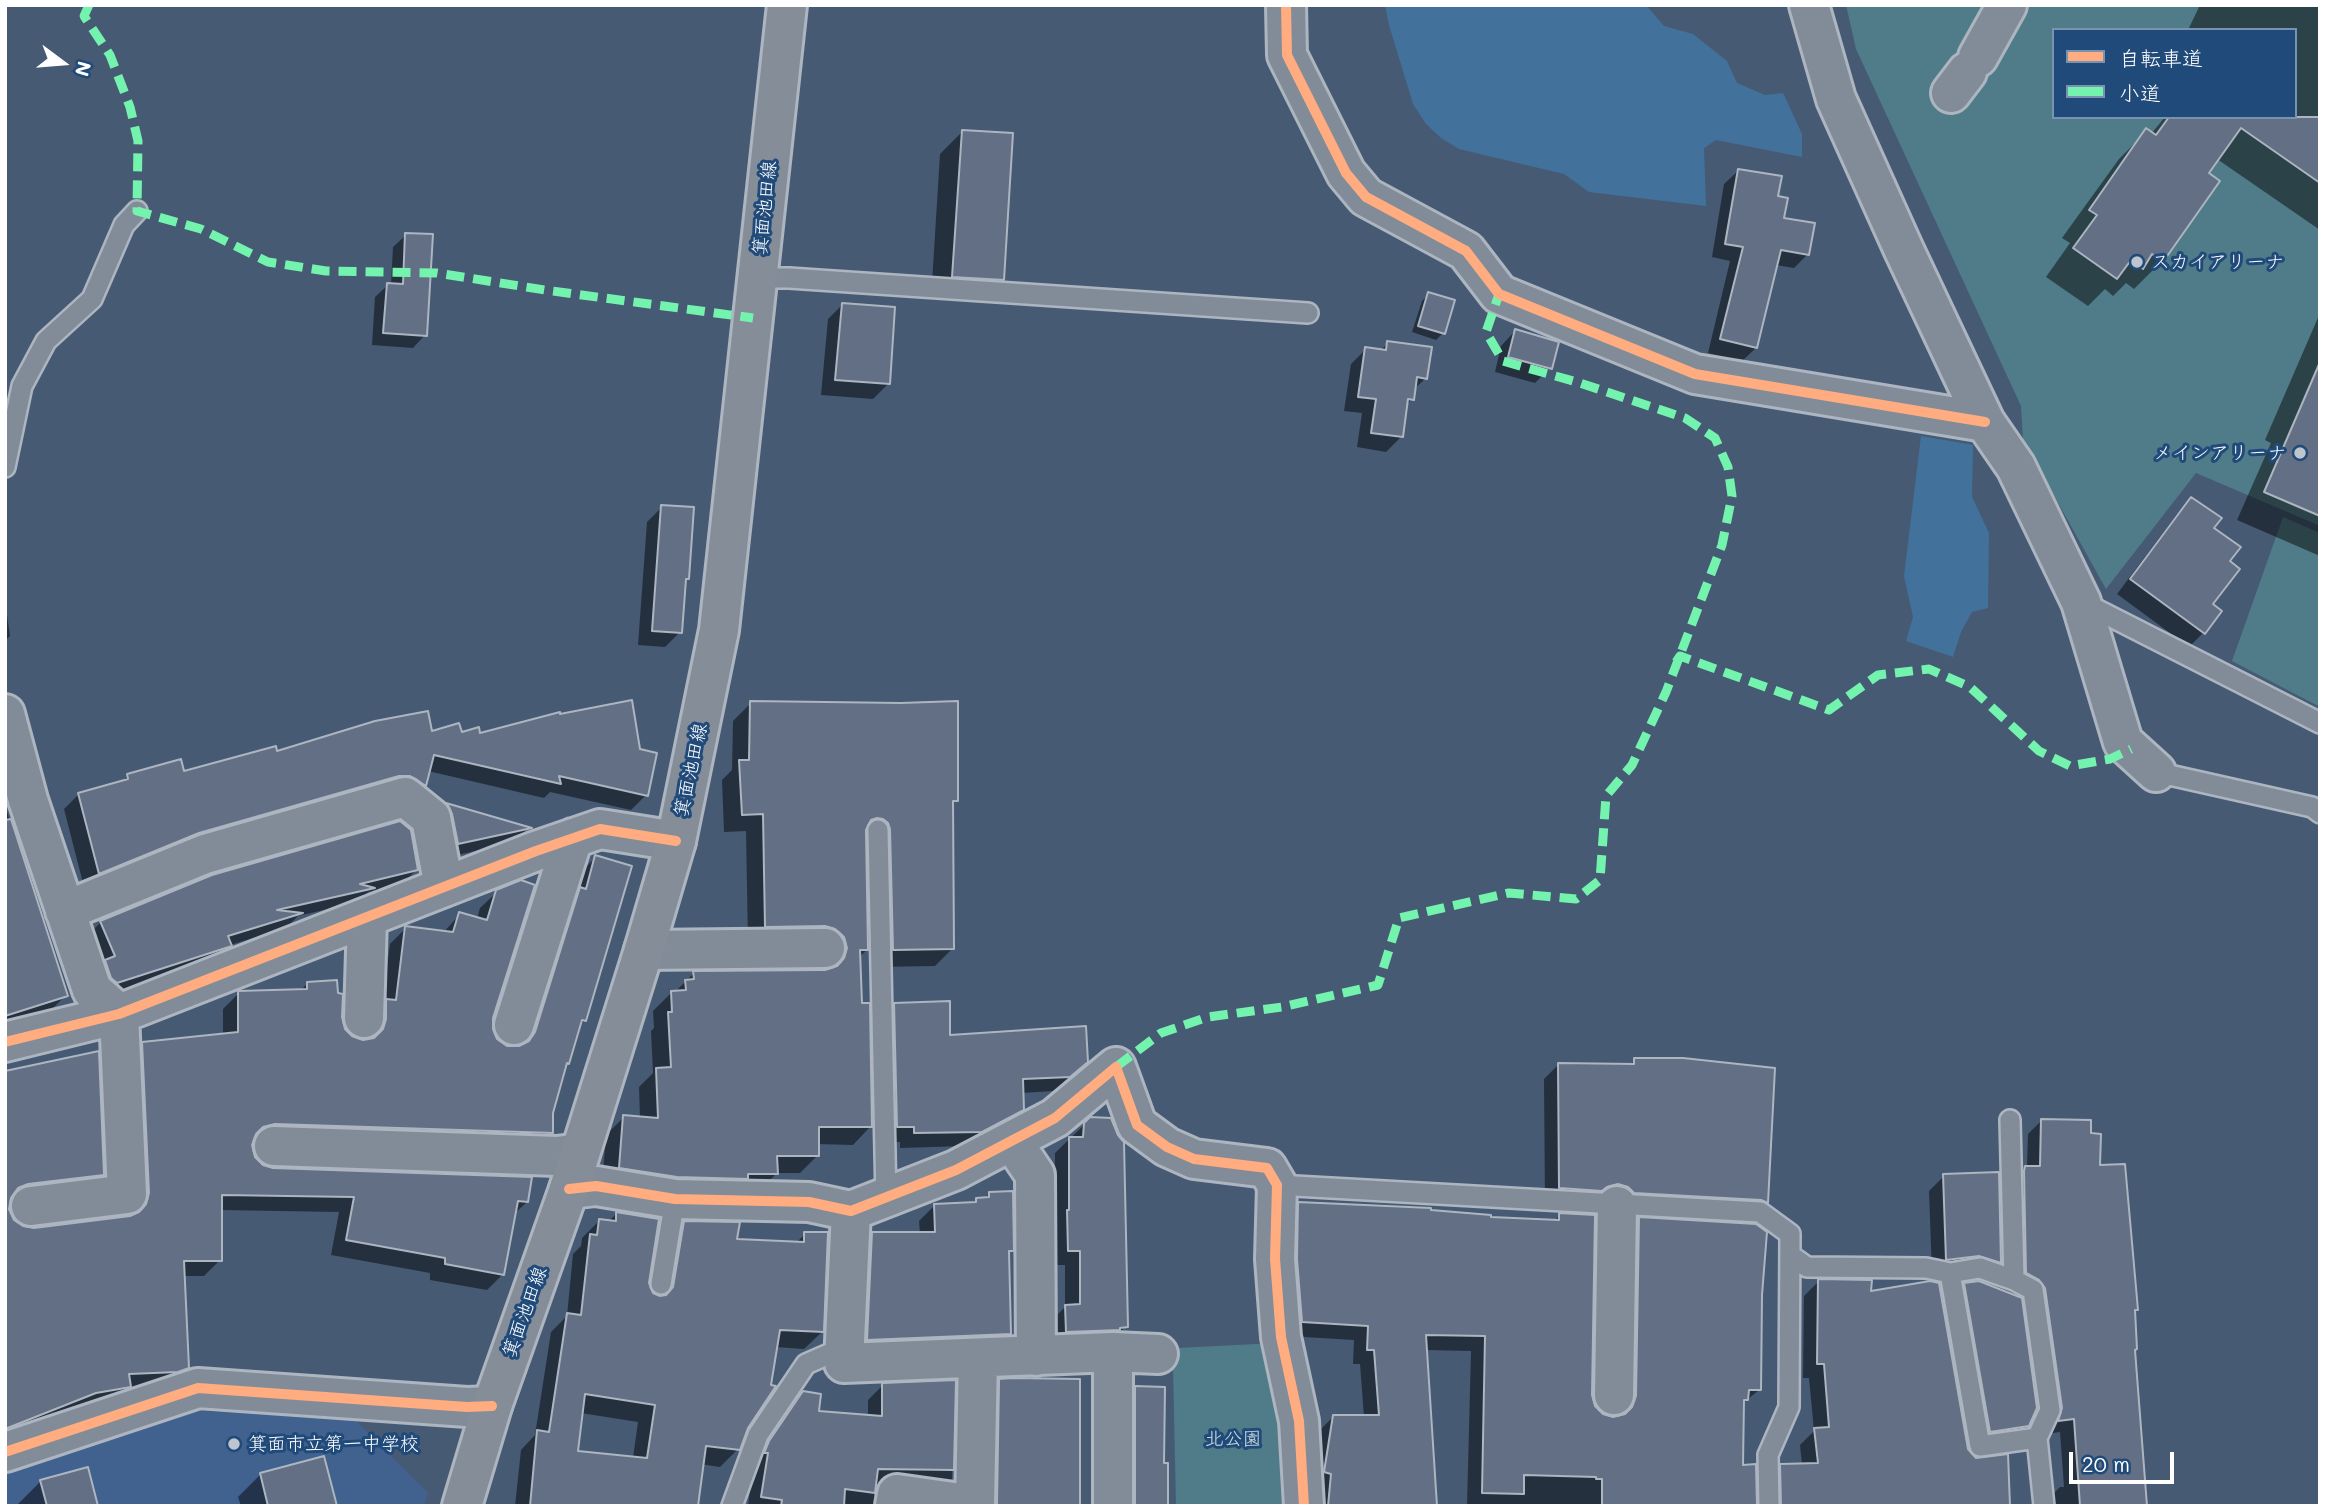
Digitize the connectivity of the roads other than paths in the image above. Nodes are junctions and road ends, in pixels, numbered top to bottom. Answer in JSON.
{"nodes":[{"id":1,"x":787,"y":5,"type":"edge"},
{"id":2,"x":1286,"y":5,"type":"edge"},
{"id":3,"x":1810,"y":5,"type":"edge"},
{"id":4,"x":2007,"y":5,"type":"edge"},
{"id":5,"x":1965,"y":74,"type":"dead end"},
{"id":6,"x":137,"y":211,"type":"dead end"},
{"id":7,"x":758,"y":278,"type":"junction"},
{"id":8,"x":1308,"y":313,"type":"dead end"},
{"id":9,"x":1985,"y":422,"type":"junction"},
{"id":10,"x":5,"y":467,"type":"edge"},
{"id":11,"x":2081,"y":602,"type":"junction"},
{"id":12,"x":5,"y":714,"type":"edge"},
{"id":13,"x":2320,"y":723,"type":"edge"},
{"id":14,"x":2157,"y":772,"type":"joint"},
{"id":15,"x":17,"y":804,"type":"edge"},
{"id":16,"x":2320,"y":813,"type":"edge"},
{"id":17,"x":878,"y":830,"type":"dead end"},
{"id":18,"x":573,"y":838,"type":"junction"},
{"id":19,"x":676,"y":841,"type":"junction"},
{"id":20,"x":444,"y":887,"type":"junction"},
{"id":21,"x":65,"y":911,"type":"junction"},
{"id":22,"x":366,"y":918,"type":"junction"},
{"id":23,"x":825,"y":948,"type":"dead end"},
{"id":24,"x":645,"y":950,"type":"junction"},
{"id":25,"x":119,"y":1014,"type":"junction"},
{"id":26,"x":364,"y":1018,"type":"dead end"},
{"id":27,"x":514,"y":1025,"type":"dead end"},
{"id":28,"x":5,"y":1042,"type":"edge"},
{"id":29,"x":2010,"y":1120,"type":"dead end"},
{"id":30,"x":1012,"y":1141,"type":"junction"},
{"id":31,"x":274,"y":1146,"type":"dead end"},
{"id":32,"x":580,"y":1153,"type":"junction"},
{"id":33,"x":1277,"y":1185,"type":"junction"},
{"id":34,"x":569,"y":1189,"type":"junction"},
{"id":35,"x":675,"y":1199,"type":"junction"},
{"id":36,"x":886,"y":1199,"type":"junction"},
{"id":37,"x":31,"y":1206,"type":"dead end"},
{"id":38,"x":1617,"y":1206,"type":"junction"},
{"id":39,"x":851,"y":1212,"type":"junction"},
{"id":40,"x":1790,"y":1255,"type":"junction"},
{"id":41,"x":1950,"y":1273,"type":"junction"},
{"id":42,"x":2014,"y":1280,"type":"junction"},
{"id":43,"x":661,"y":1284,"type":"dead end"},
{"id":44,"x":845,"y":1347,"type":"junction"},
{"id":45,"x":1113,"y":1352,"type":"junction"},
{"id":46,"x":1158,"y":1354,"type":"dead end"},
{"id":47,"x":1036,"y":1356,"type":"junction"},
{"id":48,"x":978,"y":1358,"type":"junction"},
{"id":49,"x":1614,"y":1395,"type":"dead end"},
{"id":50,"x":492,"y":1406,"type":"junction"},
{"id":51,"x":2037,"y":1438,"type":"junction"},
{"id":52,"x":5,"y":1452,"type":"edge"},
{"id":53,"x":462,"y":1506,"type":"edge"},
{"id":54,"x":732,"y":1506,"type":"edge"},
{"id":55,"x":895,"y":1506,"type":"edge"},
{"id":56,"x":1113,"y":1506,"type":"edge"},
{"id":57,"x":1304,"y":1506,"type":"edge"},
{"id":58,"x":1769,"y":1506,"type":"edge"},
{"id":59,"x":2044,"y":1506,"type":"edge"}],
"edges":[{"from":1,"to":7,"type":"main road","name":"箕面池田線"},
{"from":2,"to":9,"type":"street"},
{"from":3,"to":9,"type":"street"},
{"from":4,"to":5,"type":"street"},
{"from":6,"to":10,"type":"lane"},
{"from":7,"to":8,"type":"lane"},
{"from":7,"to":19,"type":"main road","name":"箕面池田線"},
{"from":9,"to":11,"type":"street"},
{"from":11,"to":13,"type":"lane"},
{"from":11,"to":14,"type":"street"},
{"from":12,"to":15,"type":"street"},
{"from":14,"to":16,"type":"lane"},
{"from":15,"to":21,"type":"street"},
{"from":17,"to":36,"type":"lane"},
{"from":18,"to":19,"type":"street"},
{"from":18,"to":20,"type":"street"},
{"from":18,"to":27,"type":"street"},
{"from":19,"to":24,"type":"main road","name":"箕面池田線"},
{"from":20,"to":21,"type":"street"},
{"from":20,"to":22,"type":"street"},
{"from":21,"to":25,"type":"street"},
{"from":22,"to":25,"type":"street"},
{"from":22,"to":26,"type":"street"},
{"from":23,"to":24,"type":"street"},
{"from":24,"to":32,"type":"main road","name":"箕面池田線"},
{"from":25,"to":28,"type":"street"},
{"from":25,"to":37,"type":"street"},
{"from":29,"to":42,"type":"lane"},
{"from":30,"to":33,"type":"street"},
{"from":30,"to":36,"type":"street"},
{"from":30,"to":47,"type":"street"},
{"from":31,"to":32,"type":"street"},
{"from":32,"to":34,"type":"main road","name":"箕面池田線"},
{"from":33,"to":38,"type":"lane"},
{"from":33,"to":57,"type":"street"},
{"from":34,"to":35,"type":"street"},
{"from":34,"to":50,"type":"main road","name":"箕面池田線"},
{"from":35,"to":39,"type":"street"},
{"from":35,"to":43,"type":"lane"},
{"from":36,"to":39,"type":"street"},
{"from":38,"to":40,"type":"lane"},
{"from":38,"to":49,"type":"street"},
{"from":39,"to":44,"type":"street"},
{"from":40,"to":41,"type":"lane"},
{"from":40,"to":58,"type":"lane"},
{"from":41,"to":42,"type":"lane"},
{"from":41,"to":51,"type":"lane"},
{"from":42,"to":51,"type":"lane"},
{"from":44,"to":48,"type":"street"},
{"from":44,"to":54,"type":"lane"},
{"from":45,"to":46,"type":"street"},
{"from":45,"to":47,"type":"street"},
{"from":45,"to":56,"type":"street"},
{"from":47,"to":48,"type":"street"},
{"from":48,"to":55,"type":"street"},
{"from":50,"to":52,"type":"street"},
{"from":50,"to":53,"type":"main road","name":"箕面池田線"},
{"from":51,"to":59,"type":"lane"}]}
